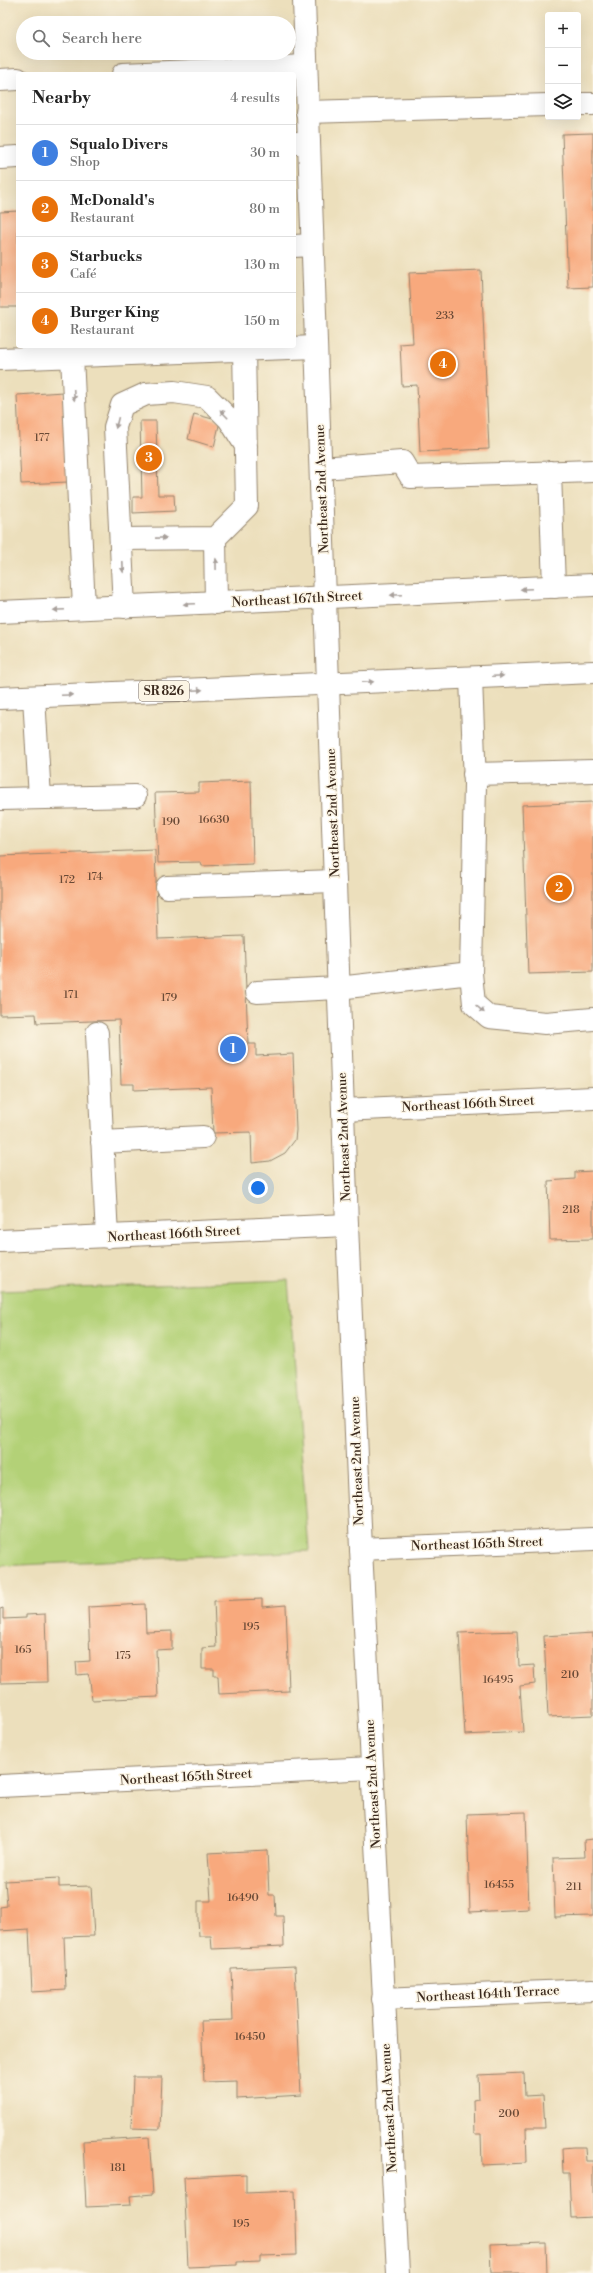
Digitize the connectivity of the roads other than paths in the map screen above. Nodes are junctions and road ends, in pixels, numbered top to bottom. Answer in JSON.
{"nodes":[{"id":1,"x":304,"y":0,"type":"edge"},
{"id":2,"x":306,"y":66,"type":"junction"},
{"id":3,"x":198,"y":72,"type":"edge"},
{"id":4,"x":16,"y":79,"type":"edge"},
{"id":5,"x":0,"y":80,"type":"edge"},
{"id":6,"x":581,"y":104,"type":"edge"},
{"id":7,"x":593,"y":104,"type":"edge"},
{"id":8,"x":545,"y":105,"type":"edge"},
{"id":9,"x":307,"y":112,"type":"junction"},
{"id":10,"x":301,"y":143,"type":"edge"},
{"id":11,"x":0,"y":158,"type":"edge"},
{"id":12,"x":16,"y":158,"type":"edge"},
{"id":13,"x":303,"y":246,"type":"edge"},
{"id":14,"x":316,"y":347,"type":"junction"},
{"id":15,"x":280,"y":348,"type":"edge"},
{"id":16,"x":296,"y":348,"type":"edge"},
{"id":17,"x":244,"y":349,"type":"junction"},
{"id":18,"x":72,"y":356,"type":"junction"},
{"id":19,"x":0,"y":359,"type":"edge"},
{"id":20,"x":246,"y":446,"type":"junction"},
{"id":21,"x":321,"y":468,"type":"junction"},
{"id":22,"x":593,"y":471,"type":"edge"},
{"id":23,"x":550,"y":472,"type":"junction"},
{"id":24,"x":215,"y":538,"type":"junction"},
{"id":25,"x":122,"y":539,"type":"junction"},
{"id":26,"x":593,"y":585,"type":"edge"},
{"id":27,"x":554,"y":587,"type":"junction"},
{"id":28,"x":326,"y":598,"type":"junction"},
{"id":29,"x":216,"y":603,"type":"junction"},
{"id":30,"x":124,"y":607,"type":"junction"},
{"id":31,"x":84,"y":608,"type":"junction"},
{"id":32,"x":0,"y":612,"type":"edge"},
{"id":33,"x":593,"y":672,"type":"edge"},
{"id":34,"x":471,"y":678,"type":"junction"},
{"id":35,"x":329,"y":684,"type":"junction"},
{"id":36,"x":34,"y":697,"type":"junction"},
{"id":37,"x":0,"y":698,"type":"edge"},
{"id":38,"x":593,"y":771,"type":"edge"},
{"id":39,"x":474,"y":774,"type":"junction"},
{"id":40,"x":135,"y":796,"type":"dead end"},
{"id":41,"x":40,"y":798,"type":"junction"},
{"id":42,"x":0,"y":799,"type":"edge"},
{"id":43,"x":335,"y":882,"type":"junction"},
{"id":44,"x":167,"y":887,"type":"dead end"},
{"id":45,"x":470,"y":973,"type":"junction"},
{"id":46,"x":338,"y":988,"type":"junction"},
{"id":47,"x":257,"y":992,"type":"dead end"},
{"id":48,"x":593,"y":1020,"type":"edge"},
{"id":49,"x":97,"y":1033,"type":"dead end"},
{"id":50,"x":593,"y":1098,"type":"edge"},
{"id":51,"x":343,"y":1110,"type":"junction"},
{"id":52,"x":203,"y":1137,"type":"dead end"},
{"id":53,"x":102,"y":1142,"type":"junction"},
{"id":54,"x":347,"y":1225,"type":"junction"},
{"id":55,"x":107,"y":1237,"type":"junction"},
{"id":56,"x":0,"y":1241,"type":"edge"},
{"id":57,"x":593,"y":1539,"type":"edge"},
{"id":58,"x":361,"y":1549,"type":"junction"},
{"id":59,"x":372,"y":1768,"type":"junction"},
{"id":60,"x":0,"y":1786,"type":"edge"},
{"id":61,"x":593,"y":1990,"type":"edge"},
{"id":62,"x":383,"y":1999,"type":"junction"},
{"id":63,"x":398,"y":2273,"type":"edge"}],
"edges":[{"from":1,"to":2,"type":"street","name":"Northeast 2nd Avenue"},
{"from":2,"to":3,"type":"street"},
{"from":2,"to":9,"type":"street","name":"Northeast 2nd Avenue"},
{"from":4,"to":5,"type":"street"},
{"from":6,"to":7,"type":"street"},
{"from":8,"to":9,"type":"street"},
{"from":9,"to":10,"type":"street","name":"Northeast 2nd Avenue"},
{"from":10,"to":13,"type":"street","name":"Northeast 2nd Avenue"},
{"from":11,"to":12,"type":"street"},
{"from":13,"to":14,"type":"street","name":"Northeast 2nd Avenue"},
{"from":14,"to":16,"type":"street"},
{"from":14,"to":21,"type":"street","name":"Northeast 2nd Avenue"},
{"from":15,"to":17,"type":"street"},
{"from":17,"to":18,"type":"street"},
{"from":17,"to":20,"type":"street"},
{"from":18,"to":19,"type":"street"},
{"from":18,"to":31,"type":"street","one_way":true},
{"from":20,"to":24,"type":"street"},
{"from":20,"to":25,"type":"street","one_way":true},
{"from":21,"to":23,"type":"street"},
{"from":21,"to":28,"type":"street","name":"Northeast 2nd Avenue"},
{"from":22,"to":23,"type":"street"},
{"from":23,"to":27,"type":"street"},
{"from":25,"to":24,"type":"street","one_way":true},
{"from":29,"to":24,"type":"street","one_way":true},
{"from":25,"to":30,"type":"street","one_way":true},
{"from":26,"to":27,"type":"street","name":"Northeast 167th Street"},
{"from":27,"to":28,"type":"street","name":"Northeast 167th Street","one_way":true},
{"from":28,"to":29,"type":"street","name":"Northeast 167th Street"},
{"from":28,"to":35,"type":"street","name":"Northeast 2nd Avenue"},
{"from":29,"to":30,"type":"street","name":"Northeast 167th Street","one_way":true},
{"from":30,"to":31,"type":"street","name":"Northeast 167th Street"},
{"from":31,"to":32,"type":"street","name":"Northeast 167th Street","one_way":true},
{"from":34,"to":33,"type":"street","number":"SR 826","one_way":true},
{"from":35,"to":34,"type":"street","number":"SR 826","one_way":true},
{"from":34,"to":39,"type":"street"},
{"from":36,"to":35,"type":"street","number":"SR 826","one_way":true},
{"from":35,"to":43,"type":"street","name":"Northeast 2nd Avenue"},
{"from":36,"to":37,"type":"street","number":"SR 826"},
{"from":36,"to":41,"type":"street"},
{"from":38,"to":39,"type":"street"},
{"from":39,"to":45,"type":"street"},
{"from":40,"to":41,"type":"street"},
{"from":41,"to":42,"type":"street"},
{"from":43,"to":44,"type":"street"},
{"from":43,"to":46,"type":"street","name":"Northeast 2nd Avenue"},
{"from":45,"to":46,"type":"street"},
{"from":45,"to":48,"type":"street","one_way":true},
{"from":46,"to":47,"type":"street"},
{"from":46,"to":51,"type":"street","name":"Northeast 2nd Avenue"},
{"from":49,"to":53,"type":"street"},
{"from":50,"to":51,"type":"street","name":"Northeast 166th Street"},
{"from":51,"to":54,"type":"street","name":"Northeast 2nd Avenue"},
{"from":52,"to":53,"type":"street"},
{"from":53,"to":55,"type":"street"},
{"from":54,"to":55,"type":"street","name":"Northeast 166th Street"},
{"from":54,"to":58,"type":"street","name":"Northeast 2nd Avenue"},
{"from":55,"to":56,"type":"street","name":"Northeast 166th Street"},
{"from":57,"to":58,"type":"street","name":"Northeast 165th Street"},
{"from":58,"to":59,"type":"street","name":"Northeast 2nd Avenue"},
{"from":59,"to":60,"type":"street","name":"Northeast 165th Street"},
{"from":59,"to":62,"type":"street","name":"Northeast 2nd Avenue"},
{"from":61,"to":62,"type":"street","name":"Northeast 164th Terrace"},
{"from":62,"to":63,"type":"street","name":"Northeast 2nd Avenue"}]}
